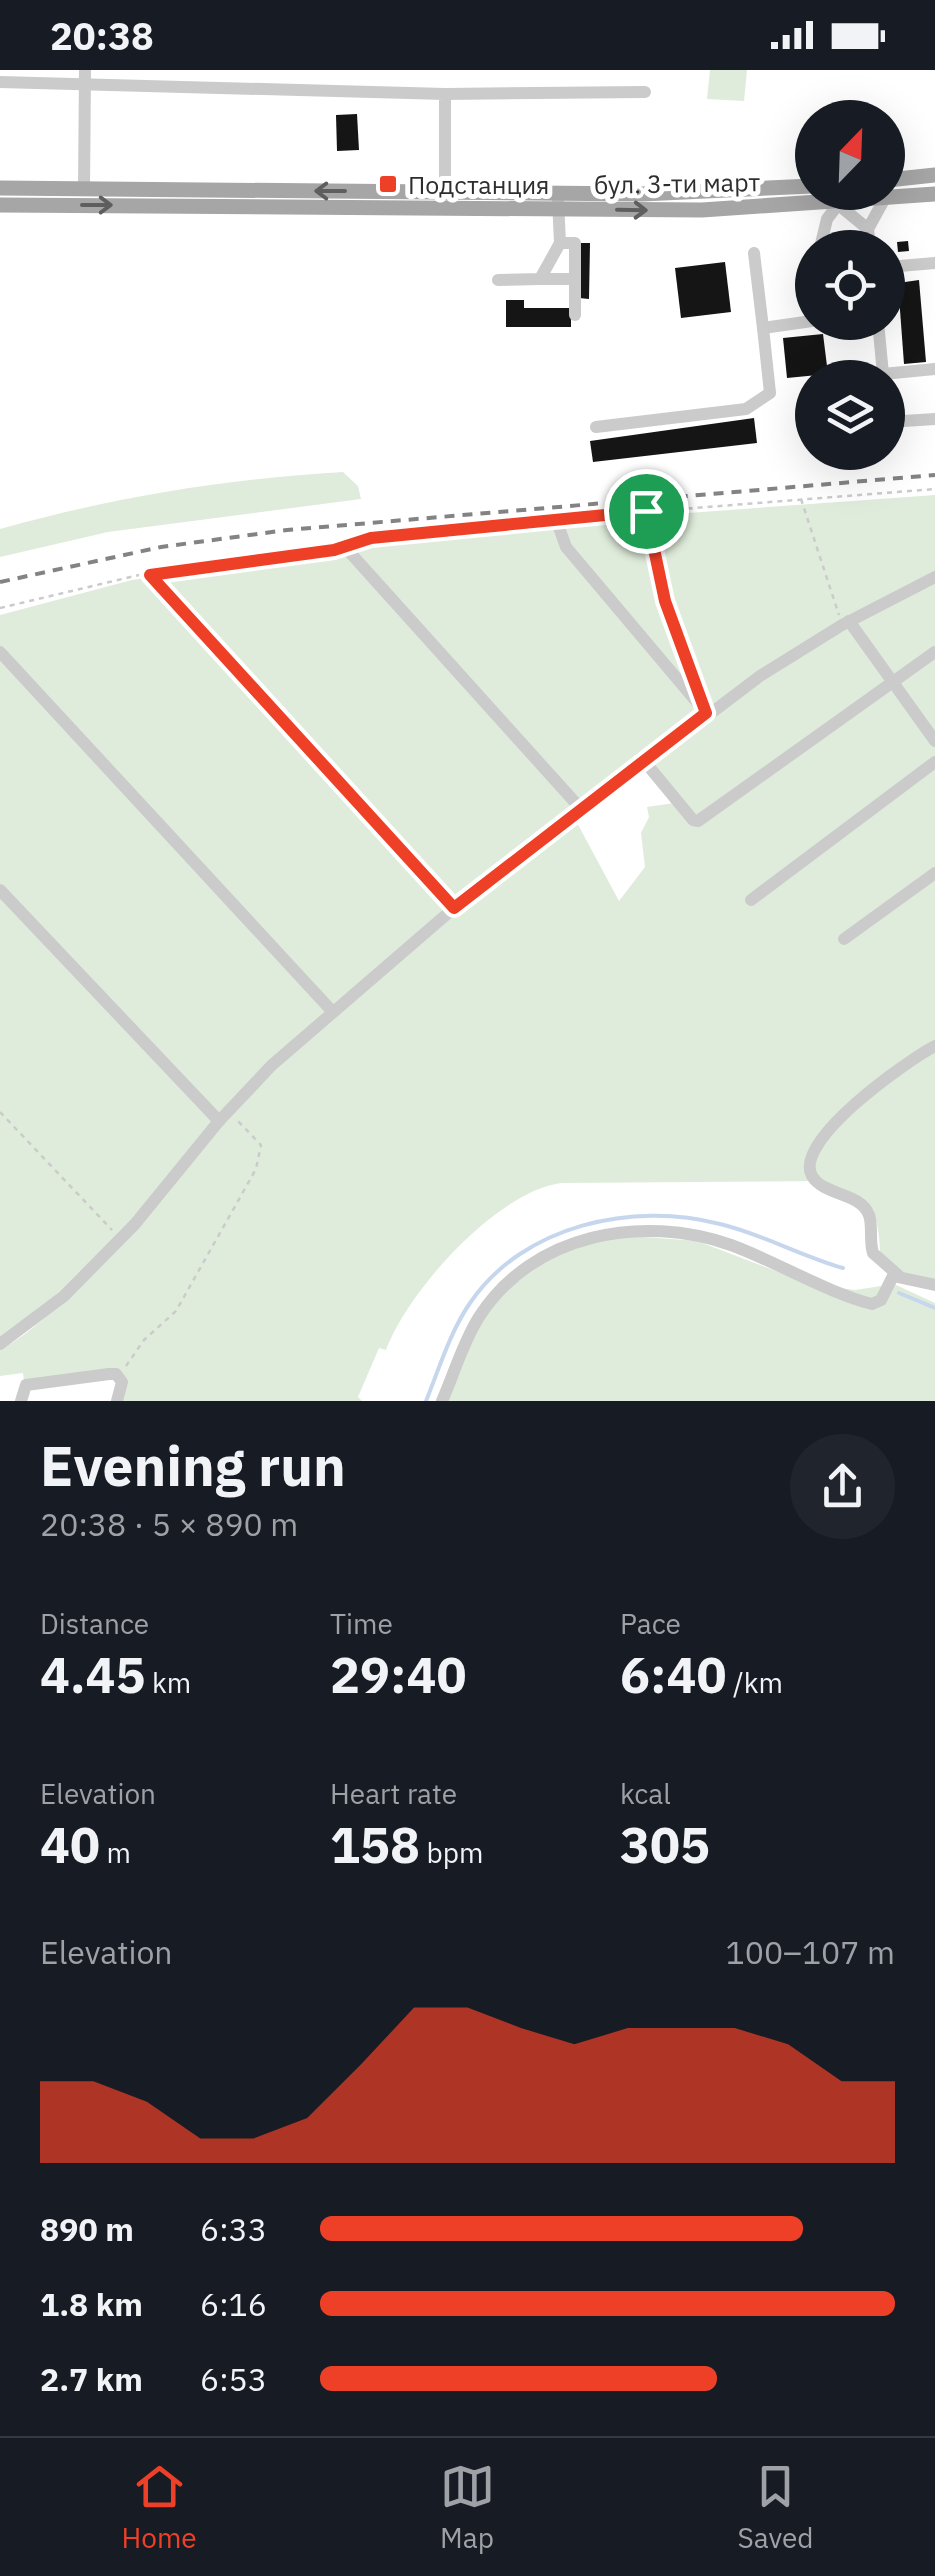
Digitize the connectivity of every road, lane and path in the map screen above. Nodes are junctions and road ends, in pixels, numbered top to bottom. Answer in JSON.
{"nodes":[{"id":1,"x":0,"y":82,"type":"edge"},
{"id":2,"x":85,"y":82,"type":"edge"},
{"id":3,"x":0,"y":90,"type":"edge"},
{"id":4,"x":645,"y":92,"type":"dead end"},
{"id":5,"x":445,"y":94,"type":"junction"},
{"id":6,"x":935,"y":175,"type":"edge"},
{"id":7,"x":905,"y":178,"type":"edge"},
{"id":8,"x":0,"y":188,"type":"edge"},
{"id":9,"x":84,"y":189,"type":"junction"},
{"id":10,"x":795,"y":189,"type":"edge"},
{"id":11,"x":935,"y":194,"type":"edge"},
{"id":12,"x":905,"y":196,"type":"edge"},
{"id":13,"x":444,"y":200,"type":"junction"},
{"id":14,"x":558,"y":201,"type":"junction"},
{"id":15,"x":795,"y":201,"type":"edge"},
{"id":16,"x":0,"y":204,"type":"edge"},
{"id":17,"x":854,"y":210,"type":"edge"},
{"id":18,"x":878,"y":210,"type":"edge"},
{"id":19,"x":868,"y":228,"type":"joint"},
{"id":20,"x":560,"y":243,"type":"junction"},
{"id":21,"x":754,"y":253,"type":"dead end"},
{"id":22,"x":935,"y":263,"type":"edge"},
{"id":23,"x":905,"y":266,"type":"edge"},
{"id":24,"x":540,"y":279,"type":"junction"},
{"id":25,"x":575,"y":279,"type":"junction"},
{"id":26,"x":498,"y":280,"type":"dead end"},
{"id":27,"x":575,"y":315,"type":"dead end"},
{"id":28,"x":795,"y":323,"type":"edge"},
{"id":29,"x":763,"y":328,"type":"junction"},
{"id":30,"x":935,"y":369,"type":"edge"},
{"id":31,"x":905,"y":373,"type":"edge"},
{"id":32,"x":935,"y":419,"type":"edge"},
{"id":33,"x":905,"y":421,"type":"edge"},
{"id":34,"x":596,"y":426,"type":"dead end"},
{"id":35,"x":935,"y":489,"type":"edge"},
{"id":36,"x":800,"y":498,"type":"junction"},
{"id":37,"x":646,"y":511,"type":"junction"},
{"id":38,"x":556,"y":519,"type":"junction"},
{"id":39,"x":345,"y":547,"type":"junction"},
{"id":40,"x":150,"y":575,"type":"junction"},
{"id":41,"x":935,"y":577,"type":"edge"},
{"id":42,"x":0,"y":608,"type":"edge"},
{"id":43,"x":845,"y":623,"type":"junction"},
{"id":44,"x":0,"y":652,"type":"edge"},
{"id":45,"x":935,"y":652,"type":"edge"},
{"id":46,"x":694,"y":678,"type":"dead end"},
{"id":47,"x":893,"y":682,"type":"junction"},
{"id":48,"x":706,"y":713,"type":"junction"},
{"id":49,"x":935,"y":742,"type":"edge"},
{"id":50,"x":645,"y":762,"type":"junction"},
{"id":51,"x":935,"y":762,"type":"edge"},
{"id":52,"x":580,"y":809,"type":"junction"},
{"id":53,"x":935,"y":873,"type":"edge"},
{"id":54,"x":0,"y":890,"type":"edge"},
{"id":55,"x":751,"y":900,"type":"dead end"},
{"id":56,"x":454,"y":908,"type":"junction"},
{"id":57,"x":844,"y":939,"type":"dead end"},
{"id":58,"x":331,"y":1010,"type":"junction"},
{"id":59,"x":935,"y":1046,"type":"edge"},
{"id":60,"x":0,"y":1112,"type":"edge"},
{"id":61,"x":223,"y":1116,"type":"junction"},
{"id":62,"x":120,"y":1238,"type":"junction"},
{"id":63,"x":894,"y":1277,"type":"junction"},
{"id":64,"x":935,"y":1285,"type":"edge"},
{"id":65,"x":0,"y":1344,"type":"edge"},
{"id":66,"x":122,"y":1382,"type":"junction"},
{"id":67,"x":22,"y":1401,"type":"edge"},
{"id":68,"x":117,"y":1401,"type":"edge"},
{"id":69,"x":442,"y":1401,"type":"edge"}],
"edges":[{"from":1,"to":2,"type":"street"},
{"from":2,"to":3,"type":"street"},
{"from":2,"to":5,"type":"street"},
{"from":2,"to":9,"type":"street"},
{"from":4,"to":5,"type":"street"},
{"from":5,"to":13,"type":"street"},
{"from":6,"to":7,"type":"main road"},
{"from":8,"to":9,"type":"main road","name":"бул. 3-ти март"},
{"from":13,"to":9,"type":"main road","name":"бул. 3-ти март","one_way":true},
{"from":10,"to":14,"type":"main road","name":"бул. 3-ти март"},
{"from":11,"to":12,"type":"main road","name":"бул. 3-ти март"},
{"from":13,"to":14,"type":"main road","name":"бул. 3-ти март"},
{"from":16,"to":13,"type":"main road","name":"бул. 3-ти март","one_way":true},
{"from":14,"to":15,"type":"main road","name":"бул. 3-ти март","one_way":true},
{"from":14,"to":20,"type":"street"},
{"from":17,"to":19,"type":"street"},
{"from":18,"to":19,"type":"street"},
{"from":20,"to":24,"type":"street"},
{"from":20,"to":25,"type":"street"},
{"from":21,"to":29,"type":"street"},
{"from":22,"to":23,"type":"street"},
{"from":24,"to":25,"type":"street"},
{"from":24,"to":26,"type":"street"},
{"from":25,"to":27,"type":"street"},
{"from":28,"to":29,"type":"street"},
{"from":29,"to":34,"type":"street"},
{"from":30,"to":31,"type":"street"},
{"from":32,"to":33,"type":"street"},
{"from":35,"to":36,"type":"path"},
{"from":36,"to":37,"type":"path"},
{"from":36,"to":43,"type":"path"},
{"from":37,"to":38,"type":"path"},
{"from":37,"to":46,"type":"path"},
{"from":38,"to":39,"type":"path"},
{"from":38,"to":48,"type":"street"},
{"from":39,"to":40,"type":"path"},
{"from":39,"to":52,"type":"street"},
{"from":40,"to":42,"type":"path"},
{"from":40,"to":56,"type":"street"},
{"from":41,"to":43,"type":"street"},
{"from":43,"to":47,"type":"street"},
{"from":43,"to":48,"type":"street"},
{"from":44,"to":58,"type":"street"},
{"from":45,"to":47,"type":"street"},
{"from":47,"to":49,"type":"street"},
{"from":47,"to":50,"type":"street"},
{"from":48,"to":50,"type":"street"},
{"from":50,"to":52,"type":"street"},
{"from":51,"to":55,"type":"street"},
{"from":52,"to":56,"type":"street"},
{"from":53,"to":57,"type":"street"},
{"from":54,"to":61,"type":"street"},
{"from":56,"to":58,"type":"street"},
{"from":58,"to":61,"type":"street"},
{"from":59,"to":63,"type":"street"},
{"from":60,"to":62,"type":"path"},
{"from":61,"to":62,"type":"street"},
{"from":61,"to":66,"type":"path"},
{"from":62,"to":65,"type":"street"},
{"from":63,"to":64,"type":"street"},
{"from":63,"to":69,"type":"street"},
{"from":66,"to":67,"type":"street"},
{"from":66,"to":68,"type":"street"}]}
